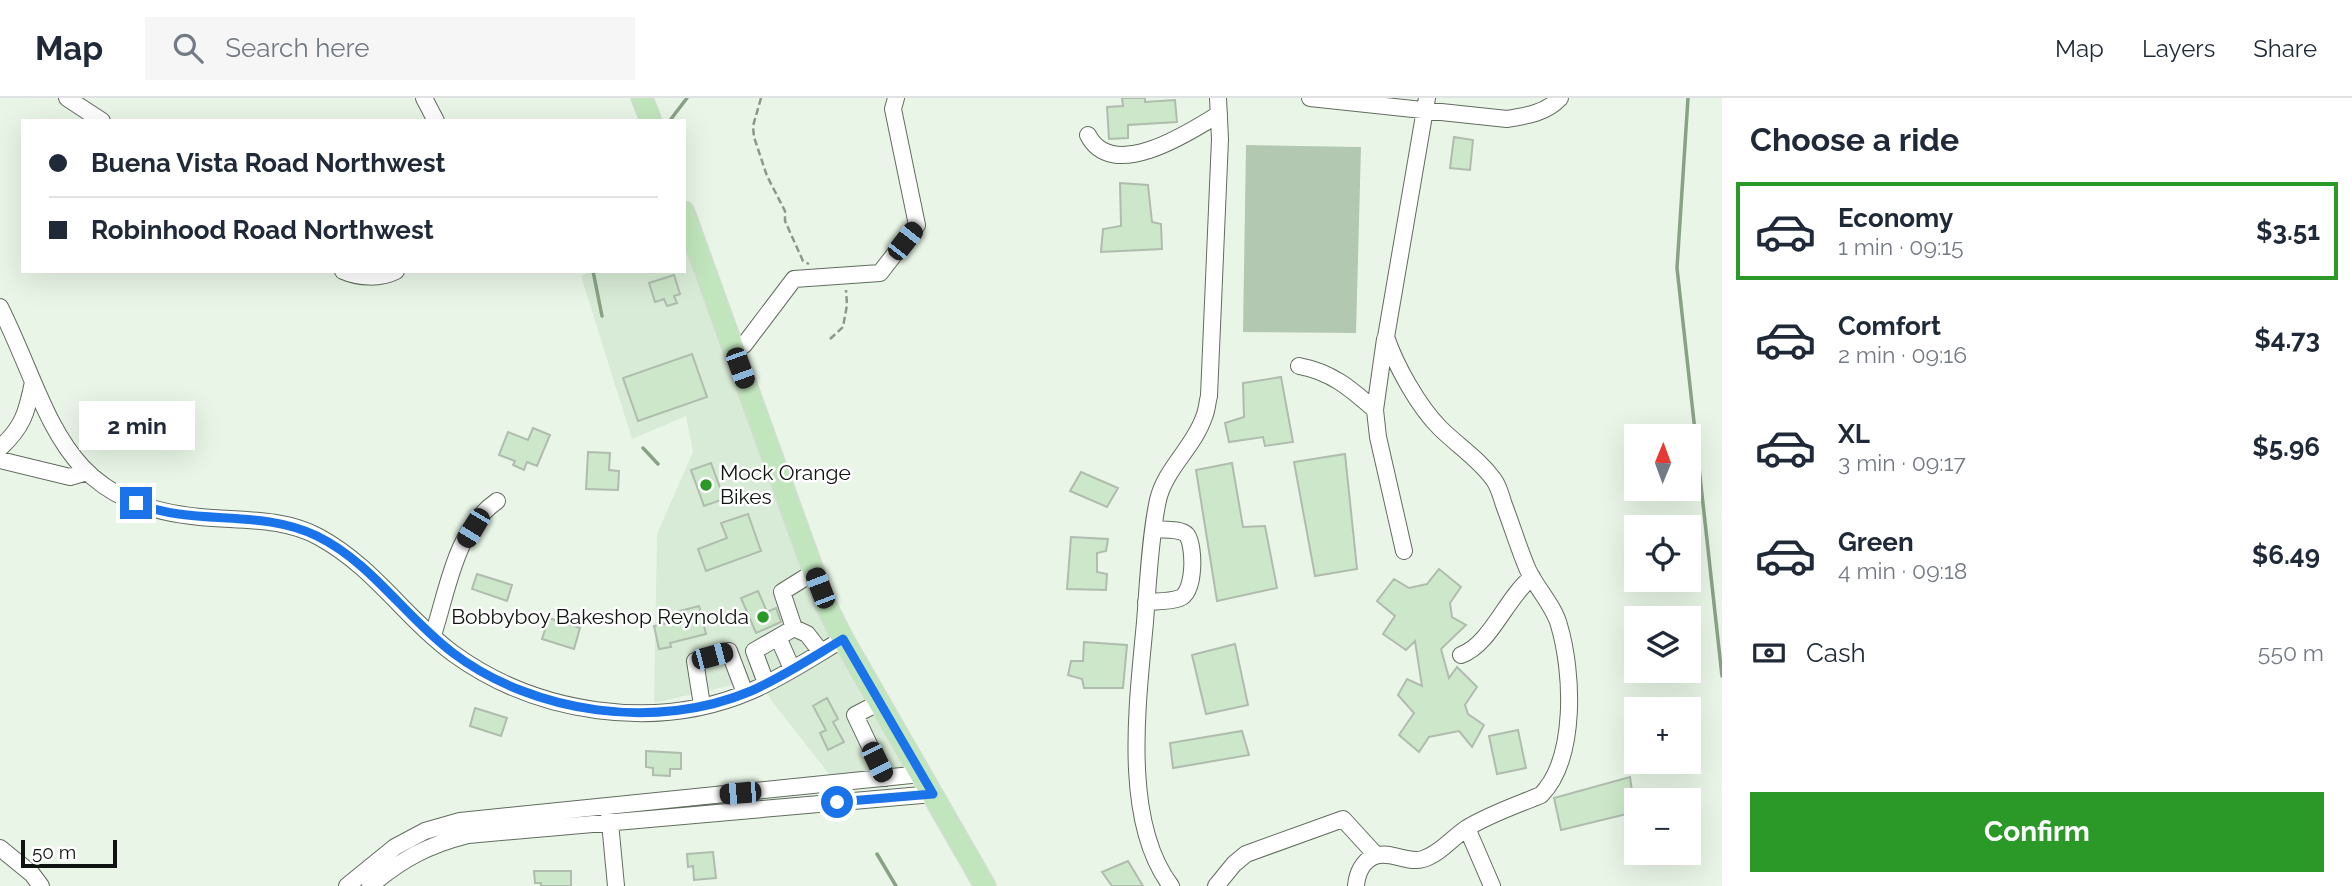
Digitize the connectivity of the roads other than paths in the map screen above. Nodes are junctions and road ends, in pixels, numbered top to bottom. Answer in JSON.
{"nodes":[{"id":1,"x":67,"y":98,"type":"edge"},
{"id":2,"x":424,"y":98,"type":"edge"},
{"id":3,"x":642,"y":98,"type":"edge"},
{"id":4,"x":896,"y":98,"type":"edge"},
{"id":5,"x":1310,"y":98,"type":"edge"},
{"id":6,"x":1560,"y":98,"type":"edge"},
{"id":7,"x":1425,"y":104,"type":"edge"},
{"id":8,"x":1219,"y":106,"type":"edge"},
{"id":9,"x":99,"y":119,"type":"edge"},
{"id":10,"x":435,"y":119,"type":"edge"},
{"id":11,"x":650,"y":119,"type":"edge"},
{"id":12,"x":1088,"y":135,"type":"dead end"},
{"id":13,"x":686,"y":218,"type":"edge"},
{"id":14,"x":351,"y":273,"type":"edge"},
{"id":15,"x":390,"y":273,"type":"edge"},
{"id":16,"x":0,"y":307,"type":"edge"},
{"id":17,"x":1386,"y":337,"type":"junction"},
{"id":18,"x":733,"y":349,"type":"junction"},
{"id":19,"x":1299,"y":366,"type":"dead end"},
{"id":20,"x":33,"y":383,"type":"junction"},
{"id":21,"x":1375,"y":410,"type":"junction"},
{"id":22,"x":0,"y":448,"type":"edge"},
{"id":23,"x":0,"y":460,"type":"edge"},
{"id":24,"x":87,"y":472,"type":"junction"},
{"id":25,"x":497,"y":501,"type":"dead end"},
{"id":26,"x":1154,"y":529,"type":"junction"},
{"id":27,"x":1405,"y":551,"type":"dead end"},
{"id":28,"x":814,"y":572,"type":"junction"},
{"id":29,"x":1532,"y":577,"type":"junction"},
{"id":30,"x":1146,"y":602,"type":"junction"},
{"id":31,"x":794,"y":628,"type":"junction"},
{"id":32,"x":433,"y":635,"type":"junction"},
{"id":33,"x":778,"y":637,"type":"junction"},
{"id":34,"x":843,"y":639,"type":"junction"},
{"id":35,"x":821,"y":652,"type":"junction"},
{"id":36,"x":1461,"y":655,"type":"dead end"},
{"id":37,"x":792,"y":669,"type":"junction"},
{"id":38,"x":766,"y":683,"type":"junction"},
{"id":39,"x":745,"y":693,"type":"junction"},
{"id":40,"x":880,"y":702,"type":"junction"},
{"id":41,"x":702,"y":705,"type":"junction"},
{"id":42,"x":894,"y":726,"type":"junction"},
{"id":43,"x":866,"y":739,"type":"junction"},
{"id":44,"x":921,"y":774,"type":"junction"},
{"id":45,"x":886,"y":778,"type":"junction"},
{"id":46,"x":933,"y":794,"type":"junction"},
{"id":47,"x":609,"y":813,"type":"junction"},
{"id":48,"x":1467,"y":828,"type":"junction"},
{"id":49,"x":0,"y":848,"type":"edge"},
{"id":50,"x":1376,"y":855,"type":"junction"},
{"id":51,"x":41,"y":886,"type":"edge"},
{"id":52,"x":347,"y":886,"type":"edge"},
{"id":53,"x":370,"y":886,"type":"edge"},
{"id":54,"x":616,"y":886,"type":"edge"},
{"id":55,"x":985,"y":886,"type":"edge"},
{"id":56,"x":1171,"y":886,"type":"edge"},
{"id":57,"x":1216,"y":886,"type":"edge"},
{"id":58,"x":1356,"y":886,"type":"edge"},
{"id":59,"x":1492,"y":886,"type":"edge"}],
"edges":[{"from":1,"to":9,"type":"street"},
{"from":2,"to":10,"type":"street"},
{"from":3,"to":11,"type":"main road"},
{"from":4,"to":18,"type":"street"},
{"from":5,"to":7,"type":"street"},
{"from":6,"to":7,"type":"street"},
{"from":7,"to":17,"type":"street"},
{"from":8,"to":12,"type":"street"},
{"from":8,"to":26,"type":"street"},
{"from":13,"to":18,"type":"main road"},
{"from":14,"to":15,"type":"street"},
{"from":16,"to":20,"type":"street"},
{"from":17,"to":21,"type":"street"},
{"from":17,"to":29,"type":"street"},
{"from":18,"to":28,"type":"main road"},
{"from":19,"to":21,"type":"street"},
{"from":20,"to":22,"type":"street"},
{"from":20,"to":24,"type":"street"},
{"from":21,"to":27,"type":"street"},
{"from":23,"to":24,"type":"street"},
{"from":24,"to":32,"type":"street"},
{"from":25,"to":32,"type":"street"},
{"from":26,"to":30,"type":"street"},
{"from":26,"to":30,"type":"street"},
{"from":28,"to":31,"type":"street"},
{"from":28,"to":34,"type":"main road"},
{"from":29,"to":36,"type":"street"},
{"from":29,"to":48,"type":"street"},
{"from":30,"to":56,"type":"street"},
{"from":31,"to":33,"type":"street"},
{"from":31,"to":35,"type":"street"},
{"from":32,"to":41,"type":"street"},
{"from":33,"to":37,"type":"street"},
{"from":33,"to":38,"type":"street"},
{"from":34,"to":35,"type":"street"},
{"from":34,"to":40,"type":"main road"},
{"from":35,"to":37,"type":"street"},
{"from":37,"to":38,"type":"street"},
{"from":38,"to":39,"type":"street"},
{"from":39,"to":41,"type":"street"},
{"from":39,"to":41,"type":"street"},
{"from":40,"to":42,"type":"main road"},
{"from":40,"to":43,"type":"street"},
{"from":42,"to":43,"type":"street"},
{"from":42,"to":44,"type":"main road"},
{"from":43,"to":45,"type":"street"},
{"from":44,"to":45,"type":"street"},
{"from":44,"to":46,"type":"main road"},
{"from":45,"to":47,"type":"street"},
{"from":46,"to":47,"type":"street"},
{"from":46,"to":55,"type":"main road"},
{"from":47,"to":52,"type":"street"},
{"from":47,"to":53,"type":"street"},
{"from":47,"to":54,"type":"street"},
{"from":48,"to":50,"type":"street"},
{"from":48,"to":59,"type":"street"},
{"from":49,"to":51,"type":"street"},
{"from":50,"to":57,"type":"street"},
{"from":50,"to":58,"type":"street"}]}
